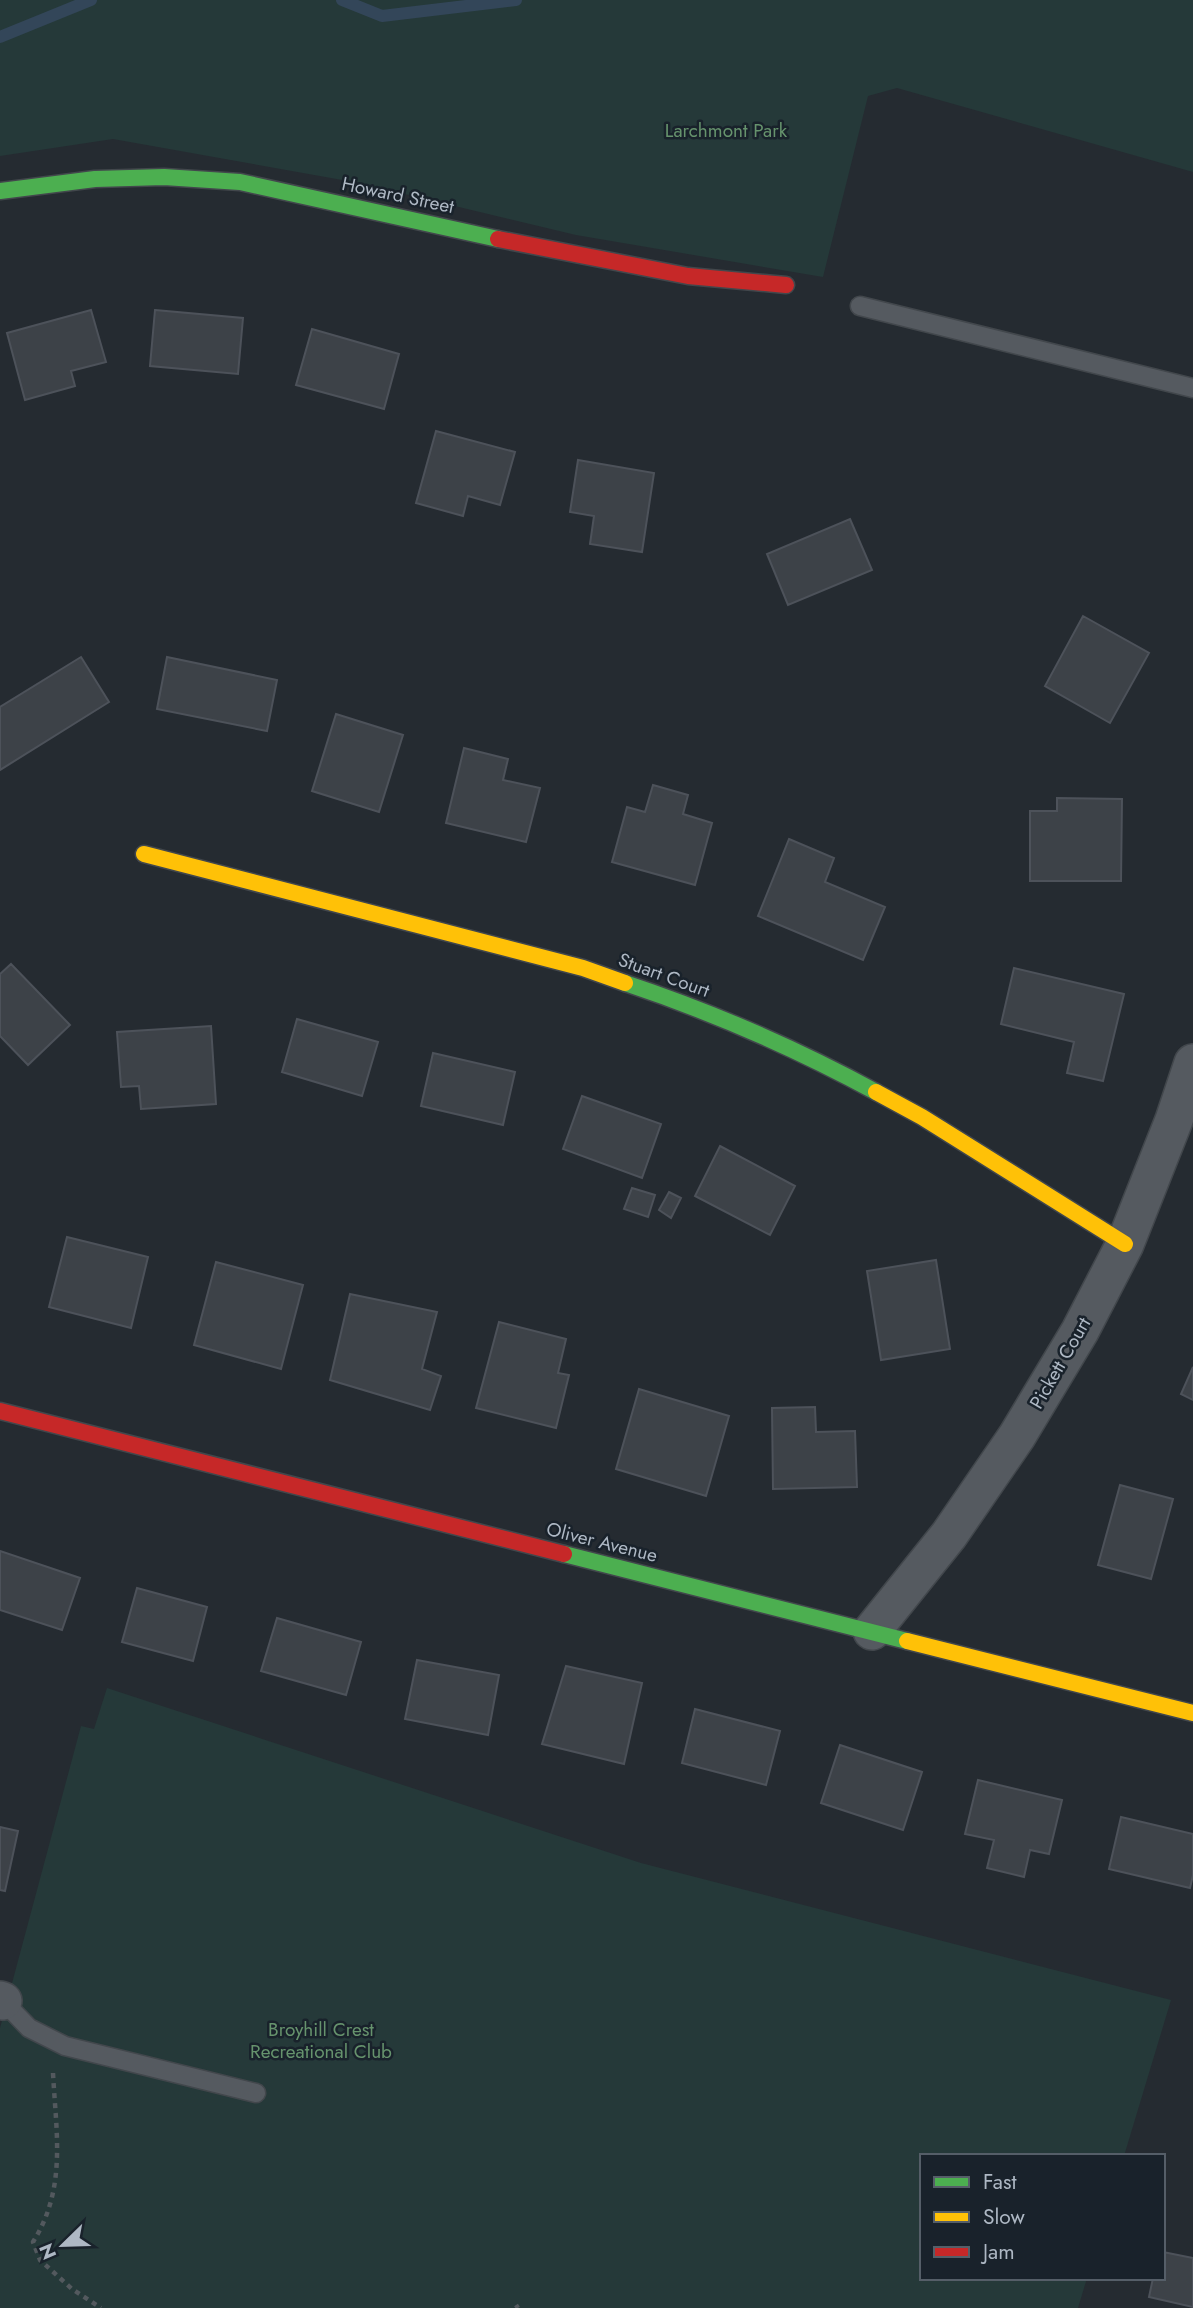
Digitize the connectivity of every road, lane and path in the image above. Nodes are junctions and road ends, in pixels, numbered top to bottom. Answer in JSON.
{"nodes":[{"id":1,"x":0,"y":191,"type":"edge"},
{"id":2,"x":786,"y":285,"type":"dead end"},
{"id":3,"x":860,"y":306,"type":"dead end"},
{"id":4,"x":1193,"y":388,"type":"edge"},
{"id":5,"x":144,"y":853,"type":"dead end"},
{"id":6,"x":1193,"y":1063,"type":"edge"},
{"id":7,"x":1125,"y":1244,"type":"junction"},
{"id":8,"x":0,"y":1411,"type":"edge"},
{"id":9,"x":872,"y":1631,"type":"junction"},
{"id":10,"x":1193,"y":1713,"type":"edge"},
{"id":11,"x":2,"y":2001,"type":"edge"},
{"id":12,"x":29,"y":2028,"type":"junction"},
{"id":13,"x":256,"y":2094,"type":"dead end"},
{"id":14,"x":101,"y":2308,"type":"edge"}],
"edges":[{"from":1,"to":2,"type":"street","name":"Howard Street"},
{"from":3,"to":4,"type":"lane"},
{"from":5,"to":7,"type":"street","name":"Stuart Court"},
{"from":6,"to":7,"type":"street","name":"Pickett Court"},
{"from":7,"to":9,"type":"street","name":"Pickett Court"},
{"from":8,"to":9,"type":"street","name":"Oliver Avenue"},
{"from":9,"to":10,"type":"street","name":"Oliver Avenue"},
{"from":11,"to":12,"type":"lane"},
{"from":12,"to":13,"type":"lane"},
{"from":12,"to":14,"type":"path"}]}
